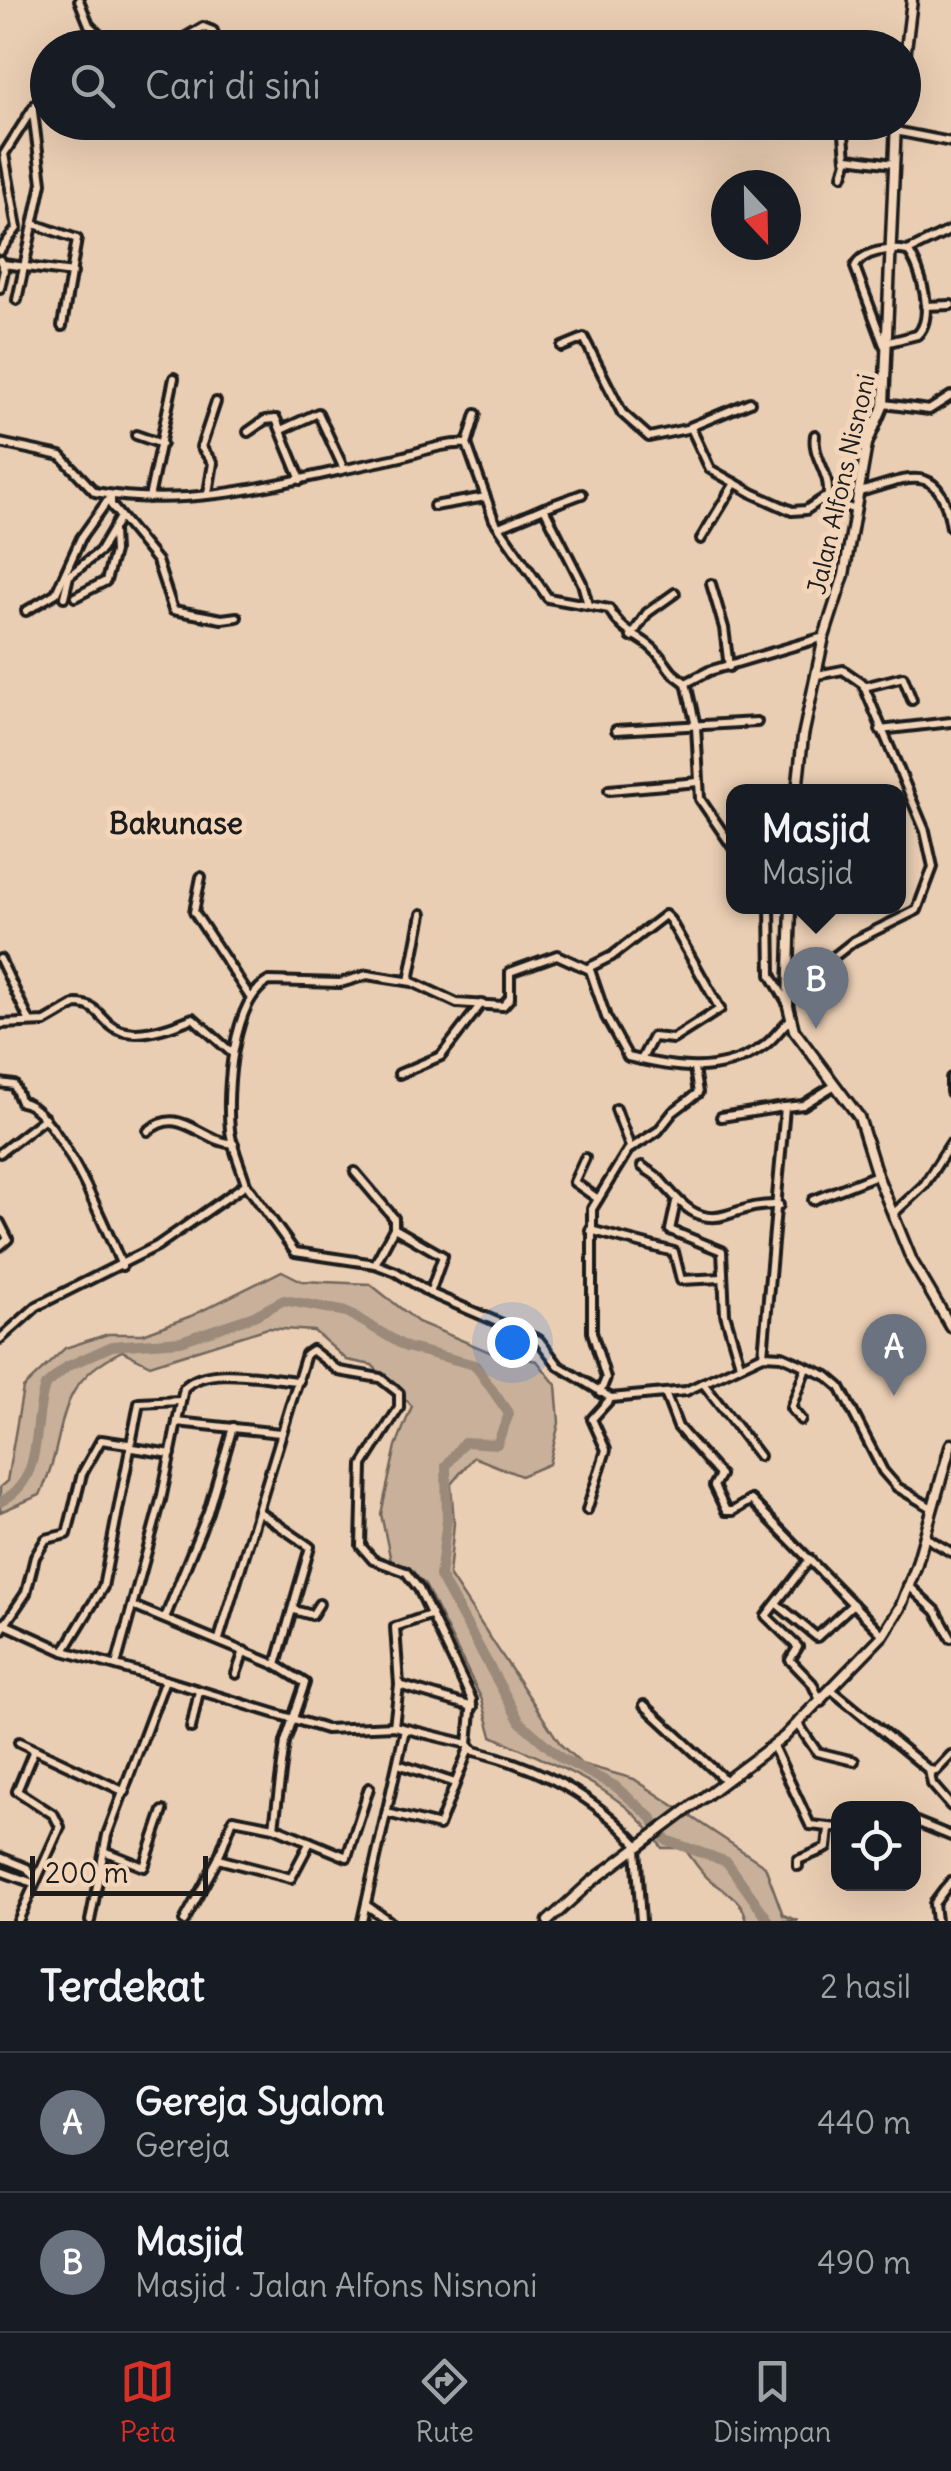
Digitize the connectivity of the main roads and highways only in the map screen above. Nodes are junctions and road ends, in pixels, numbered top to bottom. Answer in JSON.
{"nodes":[{"id":1,"x":912,"y":0,"type":"edge"},
{"id":2,"x":908,"y":30,"type":"edge"},
{"id":3,"x":895,"y":140,"type":"edge"},
{"id":4,"x":798,"y":784,"type":"edge"},
{"id":5,"x":792,"y":914,"type":"edge"},
{"id":6,"x":951,"y":1327,"type":"edge"},
{"id":7,"x":951,"y":1444,"type":"edge"},
{"id":8,"x":548,"y":1921,"type":"edge"}],
"edges":[{"from":1,"to":2,"type":"main road"},
{"from":3,"to":4,"type":"main road","name":"Jalan Alfons Nisnoni"},
{"from":5,"to":6,"type":"main road"},
{"from":7,"to":8,"type":"main road"}]}
